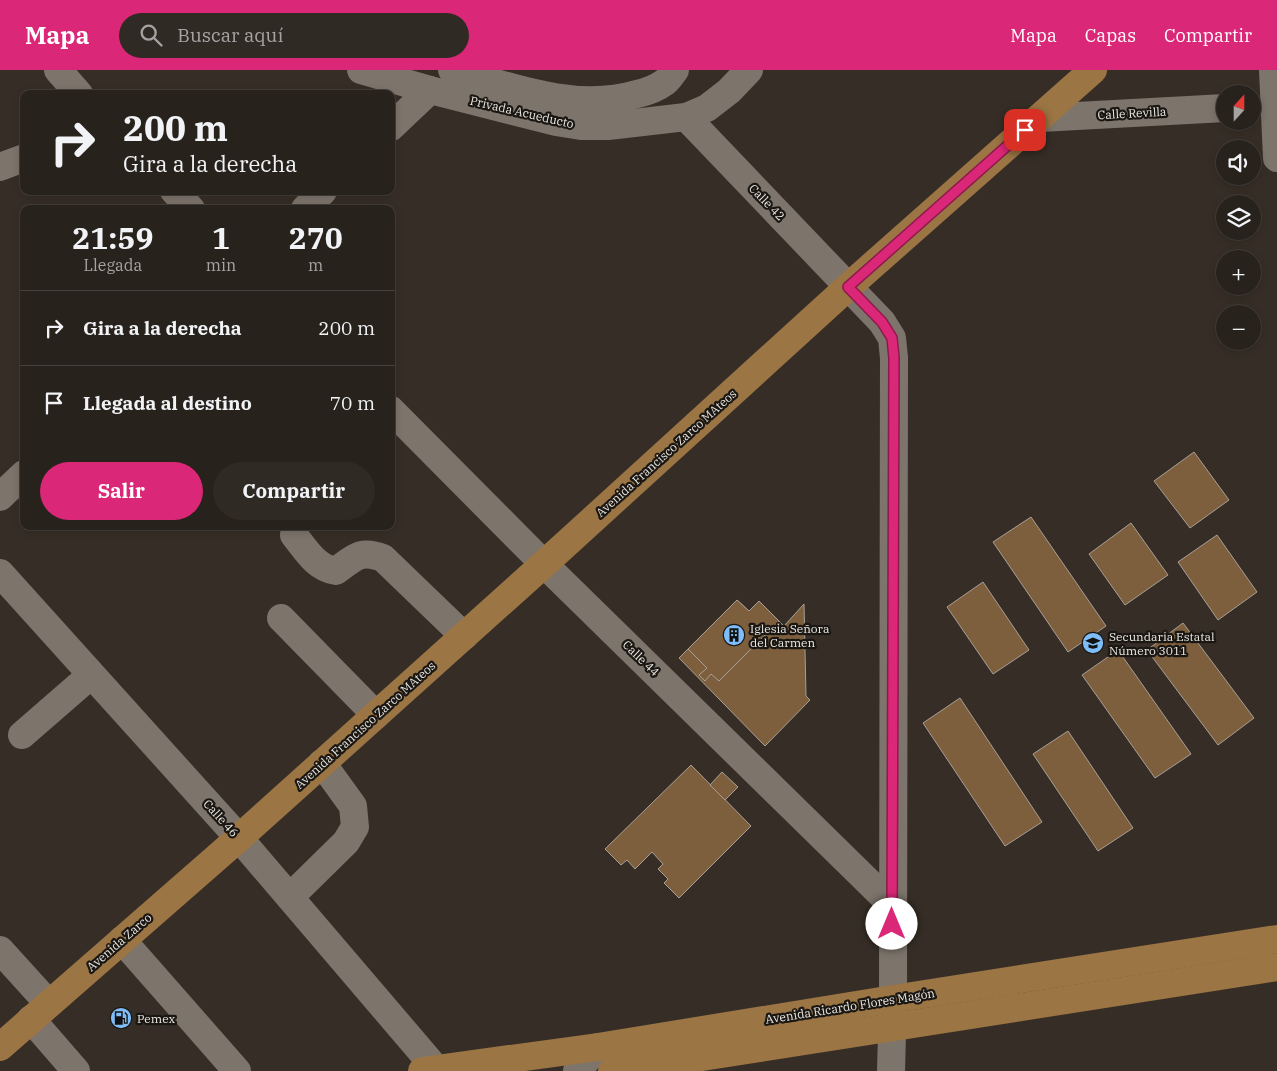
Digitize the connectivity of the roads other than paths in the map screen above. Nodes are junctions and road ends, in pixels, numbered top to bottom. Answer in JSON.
{"nodes":[{"id":1,"x":58,"y":70,"type":"edge"},
{"id":2,"x":361,"y":70,"type":"edge"},
{"id":3,"x":452,"y":70,"type":"edge"},
{"id":4,"x":749,"y":70,"type":"edge"},
{"id":5,"x":1093,"y":70,"type":"edge"},
{"id":6,"x":1273,"y":70,"type":"edge"},
{"id":7,"x":670,"y":76,"type":"edge"},
{"id":8,"x":76,"y":90,"type":"edge"},
{"id":9,"x":430,"y":90,"type":"junction"},
{"id":10,"x":1268,"y":106,"type":"edge"},
{"id":11,"x":1216,"y":108,"type":"edge"},
{"id":12,"x":686,"y":118,"type":"junction"},
{"id":13,"x":1040,"y":118,"type":"junction"},
{"id":14,"x":395,"y":123,"type":"edge"},
{"id":15,"x":1277,"y":158,"type":"edge"},
{"id":16,"x":20,"y":159,"type":"edge"},
{"id":17,"x":0,"y":166,"type":"edge"},
{"id":18,"x":178,"y":195,"type":"edge"},
{"id":19,"x":319,"y":195,"type":"edge"},
{"id":20,"x":188,"y":205,"type":"edge"},
{"id":21,"x":309,"y":205,"type":"edge"},
{"id":22,"x":848,"y":287,"type":"junction"},
{"id":23,"x":395,"y":414,"type":"edge"},
{"id":24,"x":20,"y":478,"type":"edge"},
{"id":25,"x":0,"y":497,"type":"edge"},
{"id":26,"x":294,"y":535,"type":"dead end"},
{"id":27,"x":544,"y":564,"type":"junction"},
{"id":28,"x":0,"y":572,"type":"edge"},
{"id":29,"x":281,"y":618,"type":"dead end"},
{"id":30,"x":464,"y":636,"type":"junction"},
{"id":31,"x":91,"y":675,"type":"junction"},
{"id":32,"x":376,"y":715,"type":"junction"},
{"id":33,"x":22,"y":735,"type":"dead end"},
{"id":34,"x":322,"y":763,"type":"junction"},
{"id":35,"x":239,"y":838,"type":"junction"},
{"id":36,"x":290,"y":897,"type":"junction"},
{"id":37,"x":892,"y":905,"type":"junction"},
{"id":38,"x":1277,"y":939,"type":"edge"},
{"id":39,"x":122,"y":940,"type":"junction"},
{"id":40,"x":0,"y":950,"type":"edge"},
{"id":41,"x":1277,"y":967,"type":"edge"},
{"id":42,"x":893,"y":999,"type":"junction"},
{"id":43,"x":40,"y":1011,"type":"junction"},
{"id":44,"x":892,"y":1026,"type":"junction"},
{"id":45,"x":0,"y":1047,"type":"edge"},
{"id":46,"x":598,"y":1047,"type":"junction"},
{"id":47,"x":432,"y":1070,"type":"edge"},
{"id":48,"x":76,"y":1071,"type":"edge"},
{"id":49,"x":238,"y":1071,"type":"edge"},
{"id":50,"x":578,"y":1071,"type":"edge"},
{"id":51,"x":612,"y":1071,"type":"edge"},
{"id":52,"x":891,"y":1071,"type":"edge"}],
"edges":[{"from":1,"to":8,"type":"street"},
{"from":2,"to":9,"type":"street","name":"Privada Acueducto"},
{"from":3,"to":7,"type":"street","name":"Privada Acueducto"},
{"from":4,"to":12,"type":"street"},
{"from":5,"to":13,"type":"main road","name":"Avenida Francisco Zarco MAteos"},
{"from":6,"to":10,"type":"street"},
{"from":9,"to":12,"type":"street","name":"Privada Acueducto"},
{"from":9,"to":14,"type":"street"},
{"from":10,"to":15,"type":"street"},
{"from":11,"to":13,"type":"street","name":"Calle Revilla"},
{"from":12,"to":22,"type":"street","name":"Calle 42"},
{"from":13,"to":22,"type":"main road","name":"Avenida Francisco Zarco MAteos"},
{"from":16,"to":17,"type":"street"},
{"from":18,"to":20,"type":"street"},
{"from":19,"to":21,"type":"street"},
{"from":22,"to":27,"type":"main road","name":"Avenida Francisco Zarco MAteos"},
{"from":22,"to":37,"type":"street","name":"Calle 42"},
{"from":23,"to":27,"type":"street","name":"Calle 44"},
{"from":24,"to":25,"type":"street"},
{"from":26,"to":30,"type":"street"},
{"from":27,"to":30,"type":"main road","name":"Avenida Francisco Zarco MAteos"},
{"from":27,"to":37,"type":"street","name":"Calle 44"},
{"from":28,"to":31,"type":"street","name":"Calle 46"},
{"from":29,"to":32,"type":"street"},
{"from":30,"to":32,"type":"main road","name":"Avenida Francisco Zarco MAteos"},
{"from":31,"to":33,"type":"street"},
{"from":31,"to":35,"type":"street","name":"Calle 46"},
{"from":32,"to":34,"type":"main road","name":"Avenida Francisco Zarco MAteos"},
{"from":34,"to":35,"type":"main road","name":"Avenida Francisco Zarco MAteos"},
{"from":34,"to":36,"type":"street"},
{"from":35,"to":36,"type":"street","name":"Calle 46"},
{"from":35,"to":39,"type":"main road","name":"Avenida Zarco"},
{"from":36,"to":47,"type":"street","name":"Calle 46"},
{"from":37,"to":42,"type":"street","name":"Calle 42"},
{"from":38,"to":42,"type":"main road","name":"Avenida Ricardo Flores Magón"},
{"from":39,"to":43,"type":"main road","name":"Avenida Zarco"},
{"from":39,"to":49,"type":"street"},
{"from":40,"to":43,"type":"street"},
{"from":41,"to":44,"type":"main road"},
{"from":42,"to":44,"type":"street","name":"Calle 42"},
{"from":42,"to":46,"type":"main road","name":"Avenida Ricardo Flores Magón"},
{"from":43,"to":45,"type":"main road","name":"Avenida Zarco"},
{"from":43,"to":48,"type":"street"},
{"from":44,"to":51,"type":"main road"},
{"from":44,"to":52,"type":"street","name":"Calle 42"},
{"from":46,"to":47,"type":"main road","name":"Avenida Ricardo Flores Magón"},
{"from":46,"to":50,"type":"street"}]}
